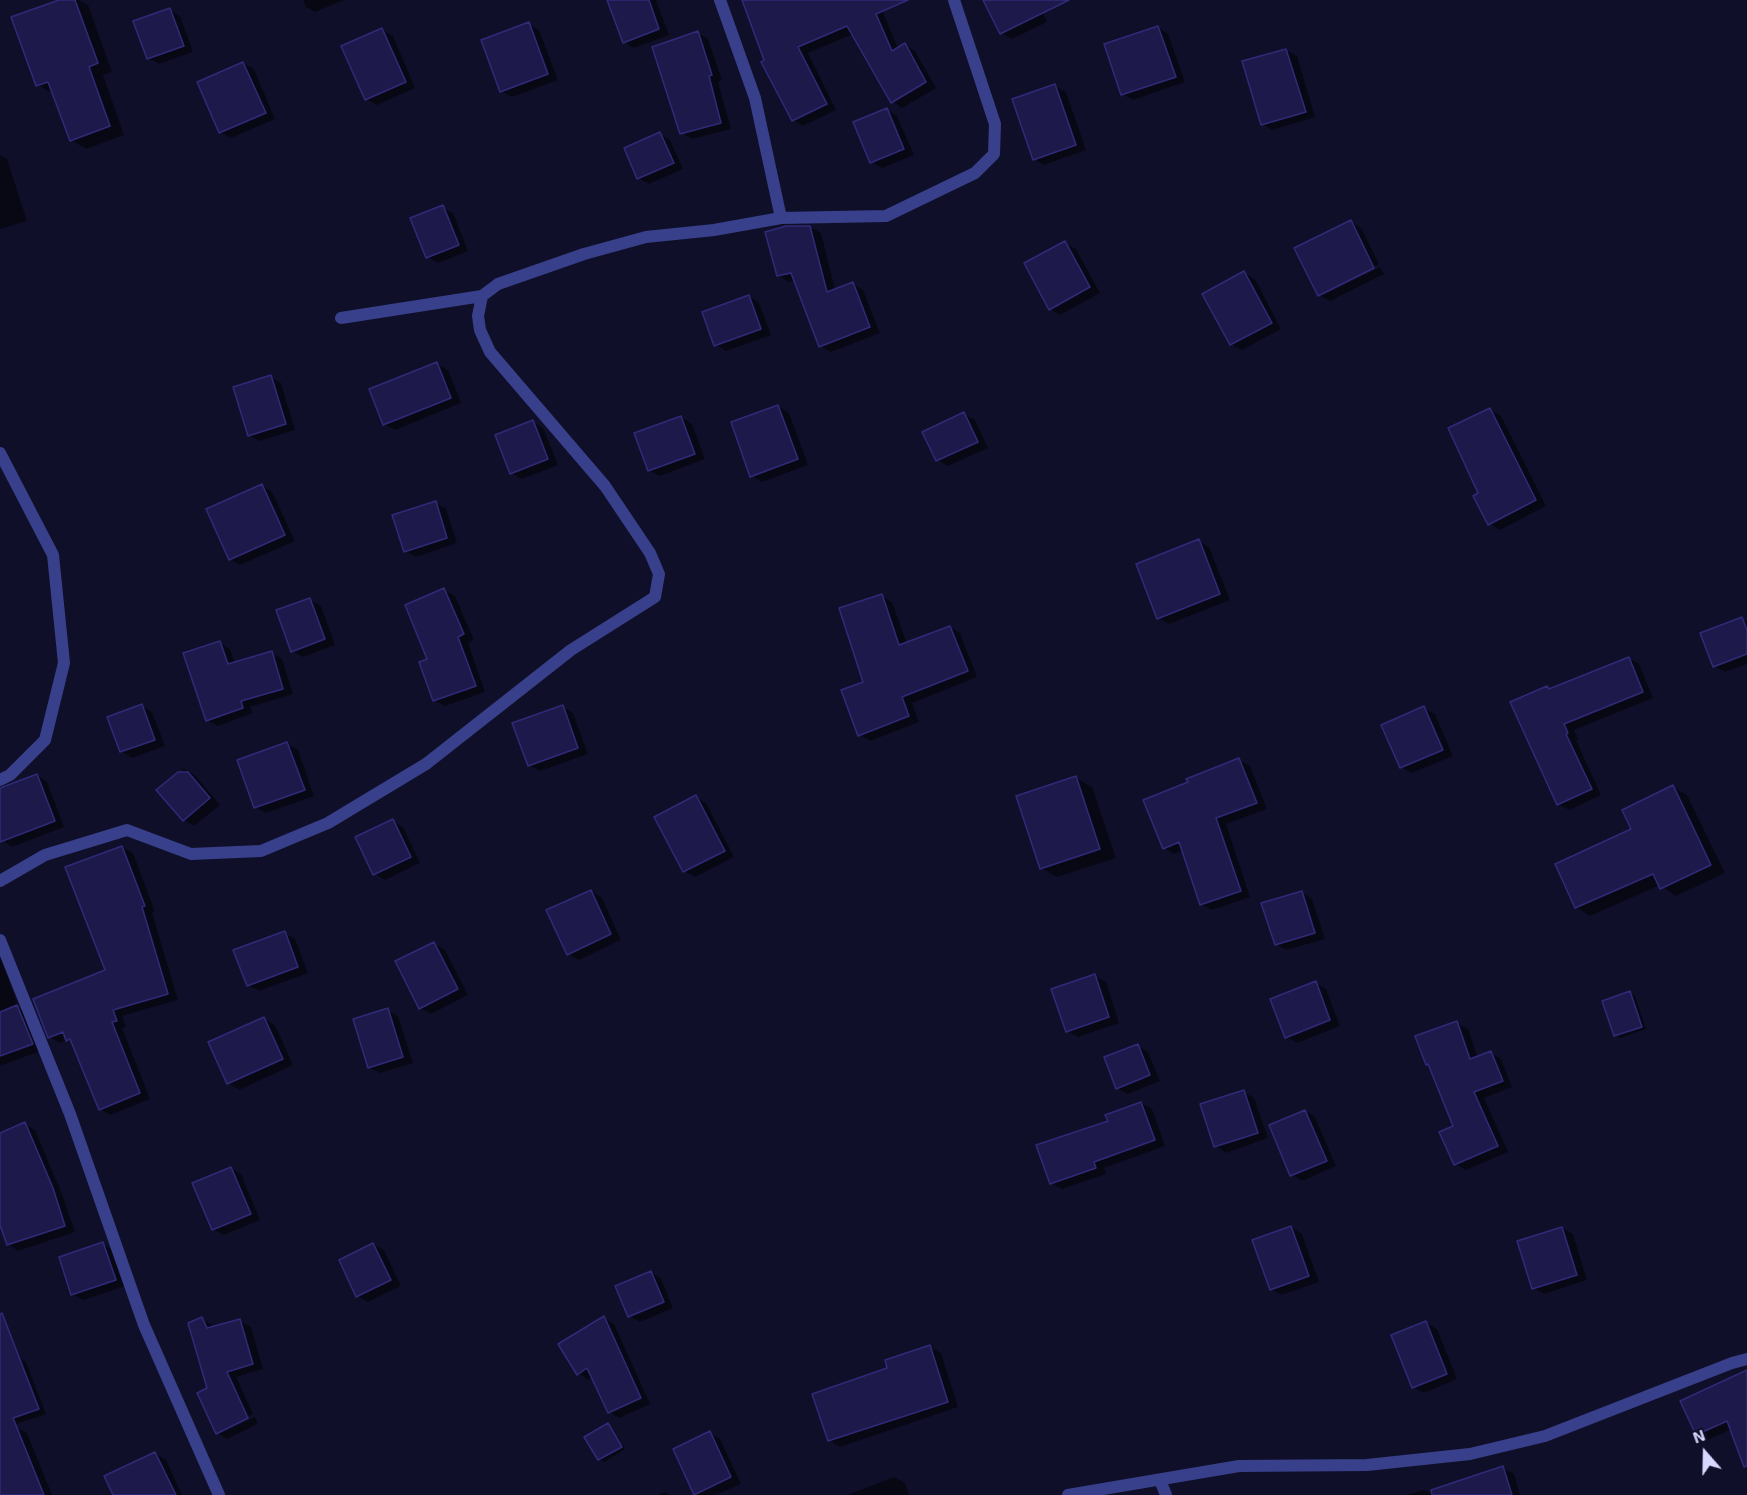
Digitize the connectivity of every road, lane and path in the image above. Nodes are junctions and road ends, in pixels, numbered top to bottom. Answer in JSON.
{"nodes":[{"id":1,"x":720,"y":0,"type":"edge"},
{"id":2,"x":954,"y":0,"type":"edge"},
{"id":3,"x":781,"y":218,"type":"junction"},
{"id":4,"x":482,"y":296,"type":"junction"},
{"id":5,"x":340,"y":318,"type":"dead end"},
{"id":6,"x":0,"y":453,"type":"edge"},
{"id":7,"x":0,"y":780,"type":"edge"},
{"id":8,"x":0,"y":881,"type":"edge"},
{"id":9,"x":0,"y":940,"type":"edge"},
{"id":10,"x":1747,"y":1359,"type":"edge"},
{"id":11,"x":1160,"y":1480,"type":"junction"},
{"id":12,"x":219,"y":1495,"type":"edge"},
{"id":13,"x":1068,"y":1495,"type":"edge"},
{"id":14,"x":1166,"y":1495,"type":"edge"}],
"edges":[{"from":1,"to":3,"type":"street"},
{"from":2,"to":3,"type":"street"},
{"from":3,"to":4,"type":"street"},
{"from":4,"to":5,"type":"street"},
{"from":4,"to":8,"type":"street"},
{"from":6,"to":7,"type":"street"},
{"from":9,"to":12,"type":"street"},
{"from":10,"to":11,"type":"street"},
{"from":11,"to":13,"type":"street"},
{"from":11,"to":14,"type":"street"}]}
